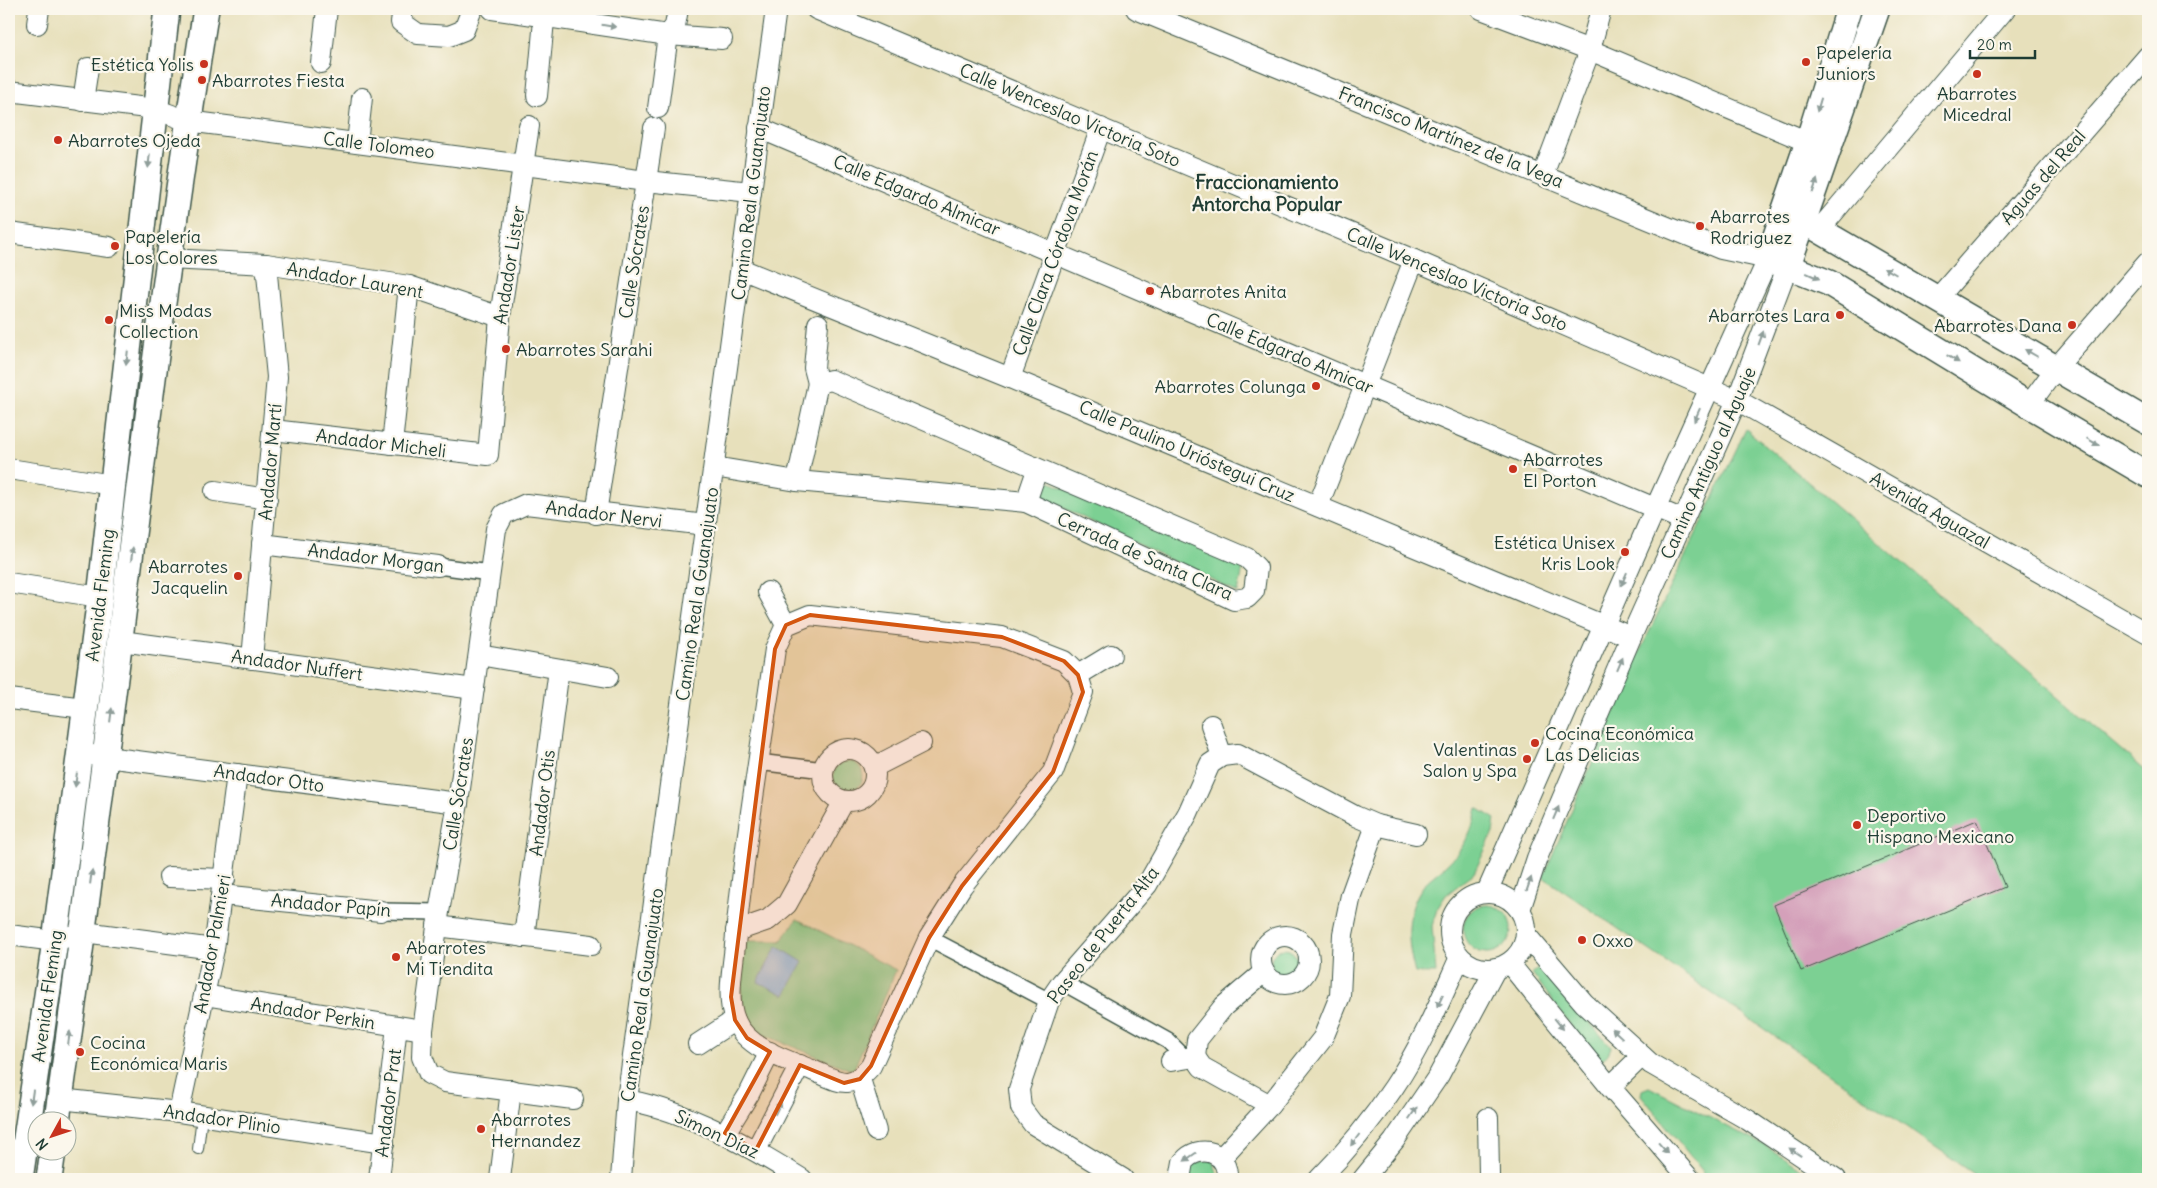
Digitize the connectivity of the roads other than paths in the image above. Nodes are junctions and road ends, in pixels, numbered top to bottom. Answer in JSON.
{"nodes":[{"id":1,"x":168,"y":9,"type":"edge"},
{"id":2,"x":206,"y":9,"type":"edge"},
{"id":3,"x":327,"y":9,"type":"edge"},
{"id":4,"x":403,"y":9,"type":"edge"},
{"id":5,"x":472,"y":9,"type":"edge"},
{"id":6,"x":492,"y":9,"type":"edge"},
{"id":7,"x":678,"y":9,"type":"edge"},
{"id":8,"x":776,"y":9,"type":"edge"},
{"id":9,"x":816,"y":9,"type":"edge"},
{"id":10,"x":1136,"y":9,"type":"edge"},
{"id":11,"x":1481,"y":9,"type":"edge"},
{"id":12,"x":1601,"y":9,"type":"edge"},
{"id":13,"x":1850,"y":9,"type":"edge"},
{"id":14,"x":1877,"y":9,"type":"edge"},
{"id":15,"x":2005,"y":9,"type":"edge"},
{"id":16,"x":544,"y":12,"type":"edge"},
{"id":17,"x":668,"y":35,"type":"junction"},
{"id":18,"x":722,"y":39,"type":"dead end"},
{"id":19,"x":1590,"y":50,"type":"junction"},
{"id":20,"x":2148,"y":56,"type":"edge"},
{"id":21,"x":321,"y":63,"type":"dead end"},
{"id":22,"x":88,"y":68,"type":"dead end"},
{"id":23,"x":9,"y":91,"type":"edge"},
{"id":24,"x":537,"y":96,"type":"dead end"},
{"id":25,"x":362,"y":98,"type":"dead end"},
{"id":26,"x":83,"y":101,"type":"junction"},
{"id":27,"x":658,"y":108,"type":"dead end"},
{"id":28,"x":155,"y":109,"type":"junction"},
{"id":29,"x":188,"y":121,"type":"junction"},
{"id":30,"x":529,"y":126,"type":"dead end"},
{"id":31,"x":654,"y":128,"type":"dead end"},
{"id":32,"x":759,"y":128,"type":"junction"},
{"id":33,"x":1101,"y":128,"type":"junction"},
{"id":34,"x":1808,"y":142,"type":"junction"},
{"id":35,"x":357,"y":143,"type":"junction"},
{"id":36,"x":524,"y":164,"type":"junction"},
{"id":37,"x":1543,"y":175,"type":"junction"},
{"id":38,"x":646,"y":181,"type":"junction"},
{"id":39,"x":751,"y":192,"type":"junction"},
{"id":40,"x":1802,"y":220,"type":"junction"},
{"id":41,"x":9,"y":233,"type":"edge"},
{"id":42,"x":109,"y":246,"type":"dead end"},
{"id":43,"x":1055,"y":254,"type":"junction"},
{"id":44,"x":169,"y":259,"type":"junction"},
{"id":45,"x":1414,"y":260,"type":"junction"},
{"id":46,"x":1778,"y":262,"type":"junction"},
{"id":47,"x":2148,"y":262,"type":"edge"},
{"id":48,"x":266,"y":264,"type":"junction"},
{"id":49,"x":742,"y":269,"type":"junction"},
{"id":50,"x":409,"y":286,"type":"junction"},
{"id":51,"x":1937,"y":298,"type":"junction"},
{"id":52,"x":500,"y":317,"type":"junction"},
{"id":53,"x":818,"y":324,"type":"dead end"},
{"id":54,"x":2056,"y":368,"type":"junction"},
{"id":55,"x":1010,"y":378,"type":"junction"},
{"id":56,"x":818,"y":383,"type":"junction"},
{"id":57,"x":1365,"y":384,"type":"junction"},
{"id":58,"x":1710,"y":388,"type":"junction"},
{"id":59,"x":1737,"y":400,"type":"junction"},
{"id":60,"x":2029,"y":405,"type":"junction"},
{"id":61,"x":2148,"y":422,"type":"edge"},
{"id":62,"x":273,"y":430,"type":"junction"},
{"id":63,"x":392,"y":444,"type":"junction"},
{"id":64,"x":488,"y":455,"type":"joint"},
{"id":65,"x":714,"y":467,"type":"junction"},
{"id":66,"x":9,"y":469,"type":"edge"},
{"id":67,"x":1037,"y":470,"type":"junction"},
{"id":68,"x":2148,"y":475,"type":"edge"},
{"id":69,"x":797,"y":481,"type":"junction"},
{"id":70,"x":114,"y":485,"type":"junction"},
{"id":71,"x":215,"y":491,"type":"dead end"},
{"id":72,"x":267,"y":499,"type":"junction"},
{"id":73,"x":1026,"y":502,"type":"junction"},
{"id":74,"x":1318,"y":506,"type":"junction"},
{"id":75,"x":1655,"y":509,"type":"junction"},
{"id":76,"x":504,"y":514,"type":"joint"},
{"id":77,"x":596,"y":514,"type":"junction"},
{"id":78,"x":1683,"y":520,"type":"junction"},
{"id":79,"x":706,"y":525,"type":"junction"},
{"id":80,"x":262,"y":544,"type":"junction"},
{"id":81,"x":438,"y":566,"type":"joint"},
{"id":82,"x":490,"y":573,"type":"junction"},
{"id":83,"x":9,"y":583,"type":"edge"},
{"id":84,"x":768,"y":592,"type":"dead end"},
{"id":85,"x":100,"y":597,"type":"junction"},
{"id":86,"x":786,"y":625,"type":"junction"},
{"id":87,"x":1603,"y":625,"type":"junction"},
{"id":88,"x":2148,"y":634,"type":"edge"},
{"id":89,"x":1631,"y":637,"type":"junction"},
{"id":90,"x":121,"y":641,"type":"junction"},
{"id":91,"x":479,"y":655,"type":"junction"},
{"id":92,"x":1111,"y":655,"type":"dead end"},
{"id":93,"x":252,"y":659,"type":"junction"},
{"id":94,"x":559,"y":668,"type":"junction"},
{"id":95,"x":1078,"y":675,"type":"junction"},
{"id":96,"x":608,"y":677,"type":"dead end"},
{"id":97,"x":474,"y":689,"type":"junction"},
{"id":98,"x":9,"y":699,"type":"edge"},
{"id":99,"x":85,"y":708,"type":"junction"},
{"id":100,"x":1211,"y":725,"type":"dead end"},
{"id":101,"x":921,"y":743,"type":"dead end"},
{"id":102,"x":79,"y":753,"type":"junction"},
{"id":103,"x":1222,"y":756,"type":"junction"},
{"id":104,"x":106,"y":757,"type":"junction"},
{"id":105,"x":758,"y":762,"type":"junction"},
{"id":106,"x":874,"y":767,"type":"junction"},
{"id":107,"x":824,"y":770,"type":"junction"},
{"id":108,"x":237,"y":774,"type":"junction"},
{"id":109,"x":844,"y":801,"type":"junction"},
{"id":110,"x":458,"y":803,"type":"junction"},
{"id":111,"x":1376,"y":825,"type":"junction"},
{"id":112,"x":1416,"y":834,"type":"dead end"},
{"id":113,"x":169,"y":877,"type":"dead end"},
{"id":114,"x":224,"y":887,"type":"junction"},
{"id":115,"x":1487,"y":892,"type":"junction"},
{"id":116,"x":1520,"y":910,"type":"junction"},
{"id":117,"x":381,"y":911,"type":"joint"},
{"id":118,"x":438,"y":919,"type":"junction"},
{"id":119,"x":736,"y":931,"type":"junction"},
{"id":120,"x":84,"y":932,"type":"junction"},
{"id":121,"x":9,"y":935,"type":"edge"},
{"id":122,"x":1526,"y":935,"type":"junction"},
{"id":123,"x":524,"y":937,"type":"junction"},
{"id":124,"x":929,"y":938,"type":"junction"},
{"id":125,"x":55,"y":941,"type":"junction"},
{"id":126,"x":591,"y":945,"type":"dead end"},
{"id":127,"x":214,"y":950,"type":"junction"},
{"id":128,"x":1460,"y":957,"type":"junction"},
{"id":129,"x":1502,"y":965,"type":"junction"},
{"id":130,"x":1264,"y":972,"type":"dead end"},
{"id":131,"x":1062,"y":982,"type":"junction"},
{"id":132,"x":204,"y":995,"type":"junction"},
{"id":133,"x":1049,"y":1001,"type":"junction"},
{"id":134,"x":735,"y":1020,"type":"junction"},
{"id":135,"x":398,"y":1026,"type":"junction"},
{"id":136,"x":423,"y":1030,"type":"junction"},
{"id":137,"x":698,"y":1044,"type":"dead end"},
{"id":138,"x":770,"y":1052,"type":"junction"},
{"id":139,"x":1642,"y":1056,"type":"junction"},
{"id":140,"x":1184,"y":1059,"type":"junction"},
{"id":141,"x":800,"y":1065,"type":"junction"},
{"id":142,"x":860,"y":1079,"type":"junction"},
{"id":143,"x":1610,"y":1087,"type":"junction"},
{"id":144,"x":510,"y":1090,"type":"junction"},
{"id":145,"x":573,"y":1099,"type":"dead end"},
{"id":146,"x":627,"y":1100,"type":"junction"},
{"id":147,"x":1270,"y":1105,"type":"junction"},
{"id":148,"x":59,"y":1110,"type":"edge"},
{"id":149,"x":78,"y":1110,"type":"edge"},
{"id":150,"x":179,"y":1112,"type":"junction"},
{"id":151,"x":202,"y":1116,"type":"junction"},
{"id":152,"x":1488,"y":1118,"type":"dead end"},
{"id":153,"x":876,"y":1131,"type":"dead end"},
{"id":154,"x":725,"y":1133,"type":"junction"},
{"id":155,"x":384,"y":1143,"type":"junction"},
{"id":156,"x":198,"y":1149,"type":"dead end"},
{"id":157,"x":756,"y":1150,"type":"junction"},
{"id":158,"x":51,"y":1160,"type":"edge"},
{"id":159,"x":17,"y":1172,"type":"edge"},
{"id":160,"x":1228,"y":1172,"type":"edge"},
{"id":161,"x":1487,"y":1178,"type":"edge"},
{"id":162,"x":48,"y":1179,"type":"edge"},
{"id":163,"x":379,"y":1179,"type":"edge"},
{"id":164,"x":500,"y":1179,"type":"edge"},
{"id":165,"x":621,"y":1179,"type":"edge"},
{"id":166,"x":802,"y":1179,"type":"edge"},
{"id":167,"x":1123,"y":1179,"type":"edge"},
{"id":168,"x":1180,"y":1179,"type":"edge"},
{"id":169,"x":1319,"y":1179,"type":"edge"},
{"id":170,"x":1363,"y":1179,"type":"edge"},
{"id":171,"x":1690,"y":1179,"type":"edge"},
{"id":172,"x":1836,"y":1179,"type":"edge"}],
"edges":[{"from":1,"to":28,"type":"street","name":"Avenida Fleming"},
{"from":2,"to":29,"type":"street","name":"Avenida Fleming"},
{"from":3,"to":21,"type":"street"},
{"from":4,"to":5,"type":"street"},
{"from":6,"to":16,"type":"street"},
{"from":7,"to":17,"type":"street"},
{"from":8,"to":32,"type":"street","name":"Camino Real a Guanajuato"},
{"from":9,"to":33,"type":"street","name":"Calle Wenceslao Victoria Soto"},
{"from":10,"to":37,"type":"street","name":"Francisco Martínez de la Vega"},
{"from":11,"to":19,"type":"street"},
{"from":12,"to":19,"type":"street"},
{"from":13,"to":34,"type":"street","name":"Camino Antiguo al Aguaje","one_way":true},
{"from":40,"to":14,"type":"street","name":"Camino Antiguo al Aguaje","one_way":true},
{"from":15,"to":40,"type":"street"},
{"from":16,"to":17,"type":"street","one_way":true},
{"from":16,"to":24,"type":"street"},
{"from":17,"to":18,"type":"street"},
{"from":17,"to":27,"type":"street"},
{"from":19,"to":34,"type":"street"},
{"from":19,"to":37,"type":"street"},
{"from":20,"to":51,"type":"street","name":"Aguas del Real"},
{"from":22,"to":26,"type":"street"},
{"from":23,"to":26,"type":"street","name":"Calle Tolomeo"},
{"from":25,"to":35,"type":"street"},
{"from":26,"to":28,"type":"street","name":"Calle Tolomeo"},
{"from":28,"to":29,"type":"street","name":"Calle Tolomeo"},
{"from":28,"to":70,"type":"street","name":"Avenida Fleming","one_way":true},
{"from":29,"to":35,"type":"street","name":"Calle Tolomeo"},
{"from":29,"to":44,"type":"street","name":"Avenida Fleming"},
{"from":30,"to":36,"type":"street","name":"Andador Lister"},
{"from":31,"to":38,"type":"street","name":"Calle Sócrates"},
{"from":32,"to":39,"type":"street","name":"Camino Real a Guanajuato"},
{"from":32,"to":43,"type":"street","name":"Calle Edgardo Almicar"},
{"from":33,"to":43,"type":"street","name":"Calle Clara Córdova Morán"},
{"from":33,"to":45,"type":"street","name":"Calle Wenceslao Victoria Soto"},
{"from":34,"to":40,"type":"street","name":"Camino Antiguo al Aguaje"},
{"from":35,"to":36,"type":"street","name":"Calle Tolomeo"},
{"from":36,"to":38,"type":"street","name":"Calle Tolomeo"},
{"from":36,"to":52,"type":"street","name":"Andador Lister"},
{"from":37,"to":46,"type":"street","name":"Francisco Martínez de la Vega"},
{"from":38,"to":39,"type":"street","name":"Calle Tolomeo"},
{"from":38,"to":77,"type":"street","name":"Calle Sócrates"},
{"from":39,"to":49,"type":"street","name":"Camino Real a Guanajuato"},
{"from":40,"to":46,"type":"street","name":"Camino Antiguo al Aguaje"},
{"from":51,"to":40,"type":"street","one_way":true},
{"from":41,"to":42,"type":"street"},
{"from":43,"to":55,"type":"street","name":"Calle Clara Córdova Morán"},
{"from":43,"to":57,"type":"street","name":"Calle Edgardo Almicar"},
{"from":44,"to":48,"type":"street","name":"Andador Laurent"},
{"from":90,"to":44,"type":"street","name":"Avenida Fleming","one_way":true},
{"from":45,"to":57,"type":"street"},
{"from":45,"to":58,"type":"street","name":"Calle Wenceslao Victoria Soto"},
{"from":46,"to":58,"type":"street","name":"Camino Antiguo al Aguaje"},
{"from":59,"to":46,"type":"street","name":"Camino Antiguo al Aguaje","one_way":true},
{"from":46,"to":60,"type":"street","one_way":true},
{"from":47,"to":54,"type":"street"},
{"from":48,"to":50,"type":"street","name":"Andador Laurent"},
{"from":48,"to":62,"type":"street","name":"Andador Martí"},
{"from":49,"to":55,"type":"street","name":"Calle Paulino Urióstegui Cruz"},
{"from":49,"to":65,"type":"street","name":"Camino Real a Guanajuato"},
{"from":50,"to":52,"type":"street","name":"Andador Laurent"},
{"from":50,"to":63,"type":"street"},
{"from":54,"to":51,"type":"street","one_way":true},
{"from":52,"to":64,"type":"street","name":"Andador Lister"},
{"from":53,"to":56,"type":"street"},
{"from":54,"to":60,"type":"street"},
{"from":54,"to":61,"type":"street"},
{"from":55,"to":74,"type":"street","name":"Calle Paulino Urióstegui Cruz"},
{"from":56,"to":67,"type":"street","name":"Cerrada de Santa Clara"},
{"from":56,"to":69,"type":"street"},
{"from":57,"to":74,"type":"street"},
{"from":57,"to":75,"type":"street","name":"Calle Edgardo Almicar"},
{"from":58,"to":59,"type":"street","name":"Avenida Aguazal"},
{"from":58,"to":75,"type":"street","name":"Camino Antiguo al Aguaje","one_way":true},
{"from":59,"to":78,"type":"street","name":"Camino Antiguo al Aguaje"},
{"from":59,"to":88,"type":"street","name":"Avenida Aguazal"},
{"from":60,"to":68,"type":"street","one_way":true},
{"from":62,"to":63,"type":"street","name":"Andador Micheli"},
{"from":62,"to":72,"type":"street","name":"Andador Martí"},
{"from":63,"to":64,"type":"street","name":"Andador Micheli"},
{"from":65,"to":69,"type":"street","name":"Cerrada de Santa Clara"},
{"from":65,"to":79,"type":"street","name":"Camino Real a Guanajuato"},
{"from":66,"to":70,"type":"street"},
{"from":67,"to":73,"type":"street"},
{"from":67,"to":73,"type":"street","name":"Cerrada de Santa Clara"},
{"from":69,"to":73,"type":"street","name":"Cerrada de Santa Clara"},
{"from":70,"to":85,"type":"street","name":"Avenida Fleming"},
{"from":71,"to":72,"type":"street"},
{"from":72,"to":80,"type":"street","name":"Andador Martí"},
{"from":74,"to":87,"type":"street","name":"Calle Paulino Urióstegui Cruz"},
{"from":75,"to":78,"type":"street","name":"Calle Edgardo Almicar"},
{"from":75,"to":87,"type":"street","name":"Camino Antiguo al Aguaje","one_way":true},
{"from":76,"to":77,"type":"street","name":"Andador Nervi"},
{"from":76,"to":82,"type":"street","name":"Calle Sócrates"},
{"from":77,"to":79,"type":"street","name":"Andador Nervi"},
{"from":78,"to":89,"type":"street","name":"Camino Antiguo al Aguaje"},
{"from":79,"to":146,"type":"street","name":"Camino Real a Guanajuato"},
{"from":80,"to":81,"type":"street","name":"Andador Morgan"},
{"from":80,"to":93,"type":"street","name":"Andador Martí"},
{"from":81,"to":82,"type":"street","name":"Andador Morgan"},
{"from":82,"to":91,"type":"street","name":"Calle Sócrates"},
{"from":83,"to":85,"type":"street"},
{"from":84,"to":86,"type":"street"},
{"from":85,"to":99,"type":"street","name":"Avenida Fleming"},
{"from":86,"to":95,"type":"street"},
{"from":86,"to":105,"type":"street"},
{"from":87,"to":89,"type":"street","name":"Calle Paulino Urióstegui Cruz"},
{"from":87,"to":115,"type":"street","name":"Camino Antiguo al Aguaje"},
{"from":116,"to":89,"type":"street","name":"Camino Antiguo al Aguaje","one_way":true},
{"from":90,"to":93,"type":"street","name":"Andador Nuffert"},
{"from":104,"to":90,"type":"street","name":"Avenida Fleming","one_way":true},
{"from":91,"to":94,"type":"street"},
{"from":91,"to":97,"type":"street","name":"Calle Sócrates"},
{"from":92,"to":95,"type":"street"},
{"from":93,"to":97,"type":"street","name":"Andador Nuffert"},
{"from":94,"to":96,"type":"street"},
{"from":94,"to":123,"type":"street","name":"Andador Otis"},
{"from":95,"to":124,"type":"street"},
{"from":97,"to":110,"type":"street","name":"Calle Sócrates"},
{"from":98,"to":99,"type":"street"},
{"from":99,"to":102,"type":"street","name":"Avenida Fleming"},
{"from":100,"to":103,"type":"street"},
{"from":101,"to":106,"type":"street"},
{"from":102,"to":104,"type":"street","name":"Andador Otto"},
{"from":102,"to":125,"type":"street","name":"Avenida Fleming","one_way":true},
{"from":103,"to":111,"type":"street"},
{"from":103,"to":131,"type":"street","name":"Paseo de Puerta Alta"},
{"from":104,"to":108,"type":"street","name":"Andador Otto"},
{"from":120,"to":104,"type":"street","name":"Avenida Fleming","one_way":true},
{"from":105,"to":107,"type":"street"},
{"from":105,"to":119,"type":"street"},
{"from":106,"to":107,"type":"street"},
{"from":106,"to":109,"type":"street"},
{"from":107,"to":109,"type":"street"},
{"from":108,"to":110,"type":"street","name":"Andador Otto"},
{"from":108,"to":114,"type":"street","name":"Andador Palmieri"},
{"from":109,"to":119,"type":"street"},
{"from":110,"to":118,"type":"street","name":"Calle Sócrates"},
{"from":111,"to":112,"type":"street"},
{"from":111,"to":147,"type":"street"},
{"from":113,"to":114,"type":"street","name":"Andador Papín"},
{"from":114,"to":117,"type":"street","name":"Andador Papín"},
{"from":114,"to":127,"type":"street","name":"Andador Palmieri"},
{"from":115,"to":116,"type":"street"},
{"from":115,"to":128,"type":"street"},
{"from":116,"to":122,"type":"street"},
{"from":117,"to":118,"type":"street","name":"Andador Papín"},
{"from":118,"to":123,"type":"street"},
{"from":118,"to":136,"type":"street","name":"Calle Sócrates"},
{"from":119,"to":134,"type":"street"},
{"from":120,"to":125,"type":"street"},
{"from":120,"to":127,"type":"street"},
{"from":148,"to":120,"type":"street","name":"Avenida Fleming","one_way":true},
{"from":121,"to":125,"type":"street"},
{"from":122,"to":129,"type":"street"},
{"from":139,"to":122,"type":"street","one_way":true},
{"from":123,"to":126,"type":"street"},
{"from":124,"to":133,"type":"street"},
{"from":124,"to":142,"type":"street"},
{"from":125,"to":159,"type":"street","name":"Avenida Fleming","one_way":true},
{"from":127,"to":132,"type":"street","name":"Andador Palmieri"},
{"from":128,"to":129,"type":"street"},
{"from":128,"to":169,"type":"street","one_way":true},
{"from":129,"to":143,"type":"street","one_way":true},
{"from":170,"to":129,"type":"street","one_way":true},
{"from":130,"to":140,"type":"street"},
{"from":131,"to":133,"type":"street","name":"Paseo de Puerta Alta"},
{"from":131,"to":140,"type":"street"},
{"from":132,"to":135,"type":"street","name":"Andador Perkin"},
{"from":132,"to":150,"type":"street","name":"Andador Palmieri"},
{"from":133,"to":167,"type":"street","name":"Paseo de Puerta Alta"},
{"from":134,"to":137,"type":"street"},
{"from":134,"to":138,"type":"street"},
{"from":135,"to":136,"type":"street","name":"Andador Perkin"},
{"from":135,"to":155,"type":"street","name":"Andador Prat"},
{"from":136,"to":144,"type":"street","name":"Calle Sócrates"},
{"from":138,"to":141,"type":"street"},
{"from":138,"to":154,"type":"street"},
{"from":139,"to":143,"type":"street"},
{"from":172,"to":139,"type":"street","one_way":true},
{"from":140,"to":147,"type":"street"},
{"from":141,"to":142,"type":"street"},
{"from":157,"to":141,"type":"street","one_way":true},
{"from":142,"to":153,"type":"street"},
{"from":143,"to":171,"type":"street","one_way":true},
{"from":144,"to":145,"type":"street"},
{"from":144,"to":164,"type":"street"},
{"from":146,"to":154,"type":"street","name":"Simon Díaz"},
{"from":146,"to":165,"type":"street","name":"Camino Real a Guanajuato"},
{"from":147,"to":160,"type":"street"},
{"from":149,"to":150,"type":"street","name":"Andador Plinio"},
{"from":150,"to":151,"type":"street","name":"Andador Plinio"},
{"from":151,"to":155,"type":"street","name":"Andador Plinio"},
{"from":151,"to":156,"type":"lane"},
{"from":152,"to":161,"type":"street"},
{"from":154,"to":157,"type":"street","name":"Simon Díaz"},
{"from":155,"to":163,"type":"street","name":"Andador Prat"},
{"from":157,"to":166,"type":"street","name":"Simon Díaz"},
{"from":158,"to":162,"type":"street"},
{"from":160,"to":168,"type":"street","one_way":true}]}
